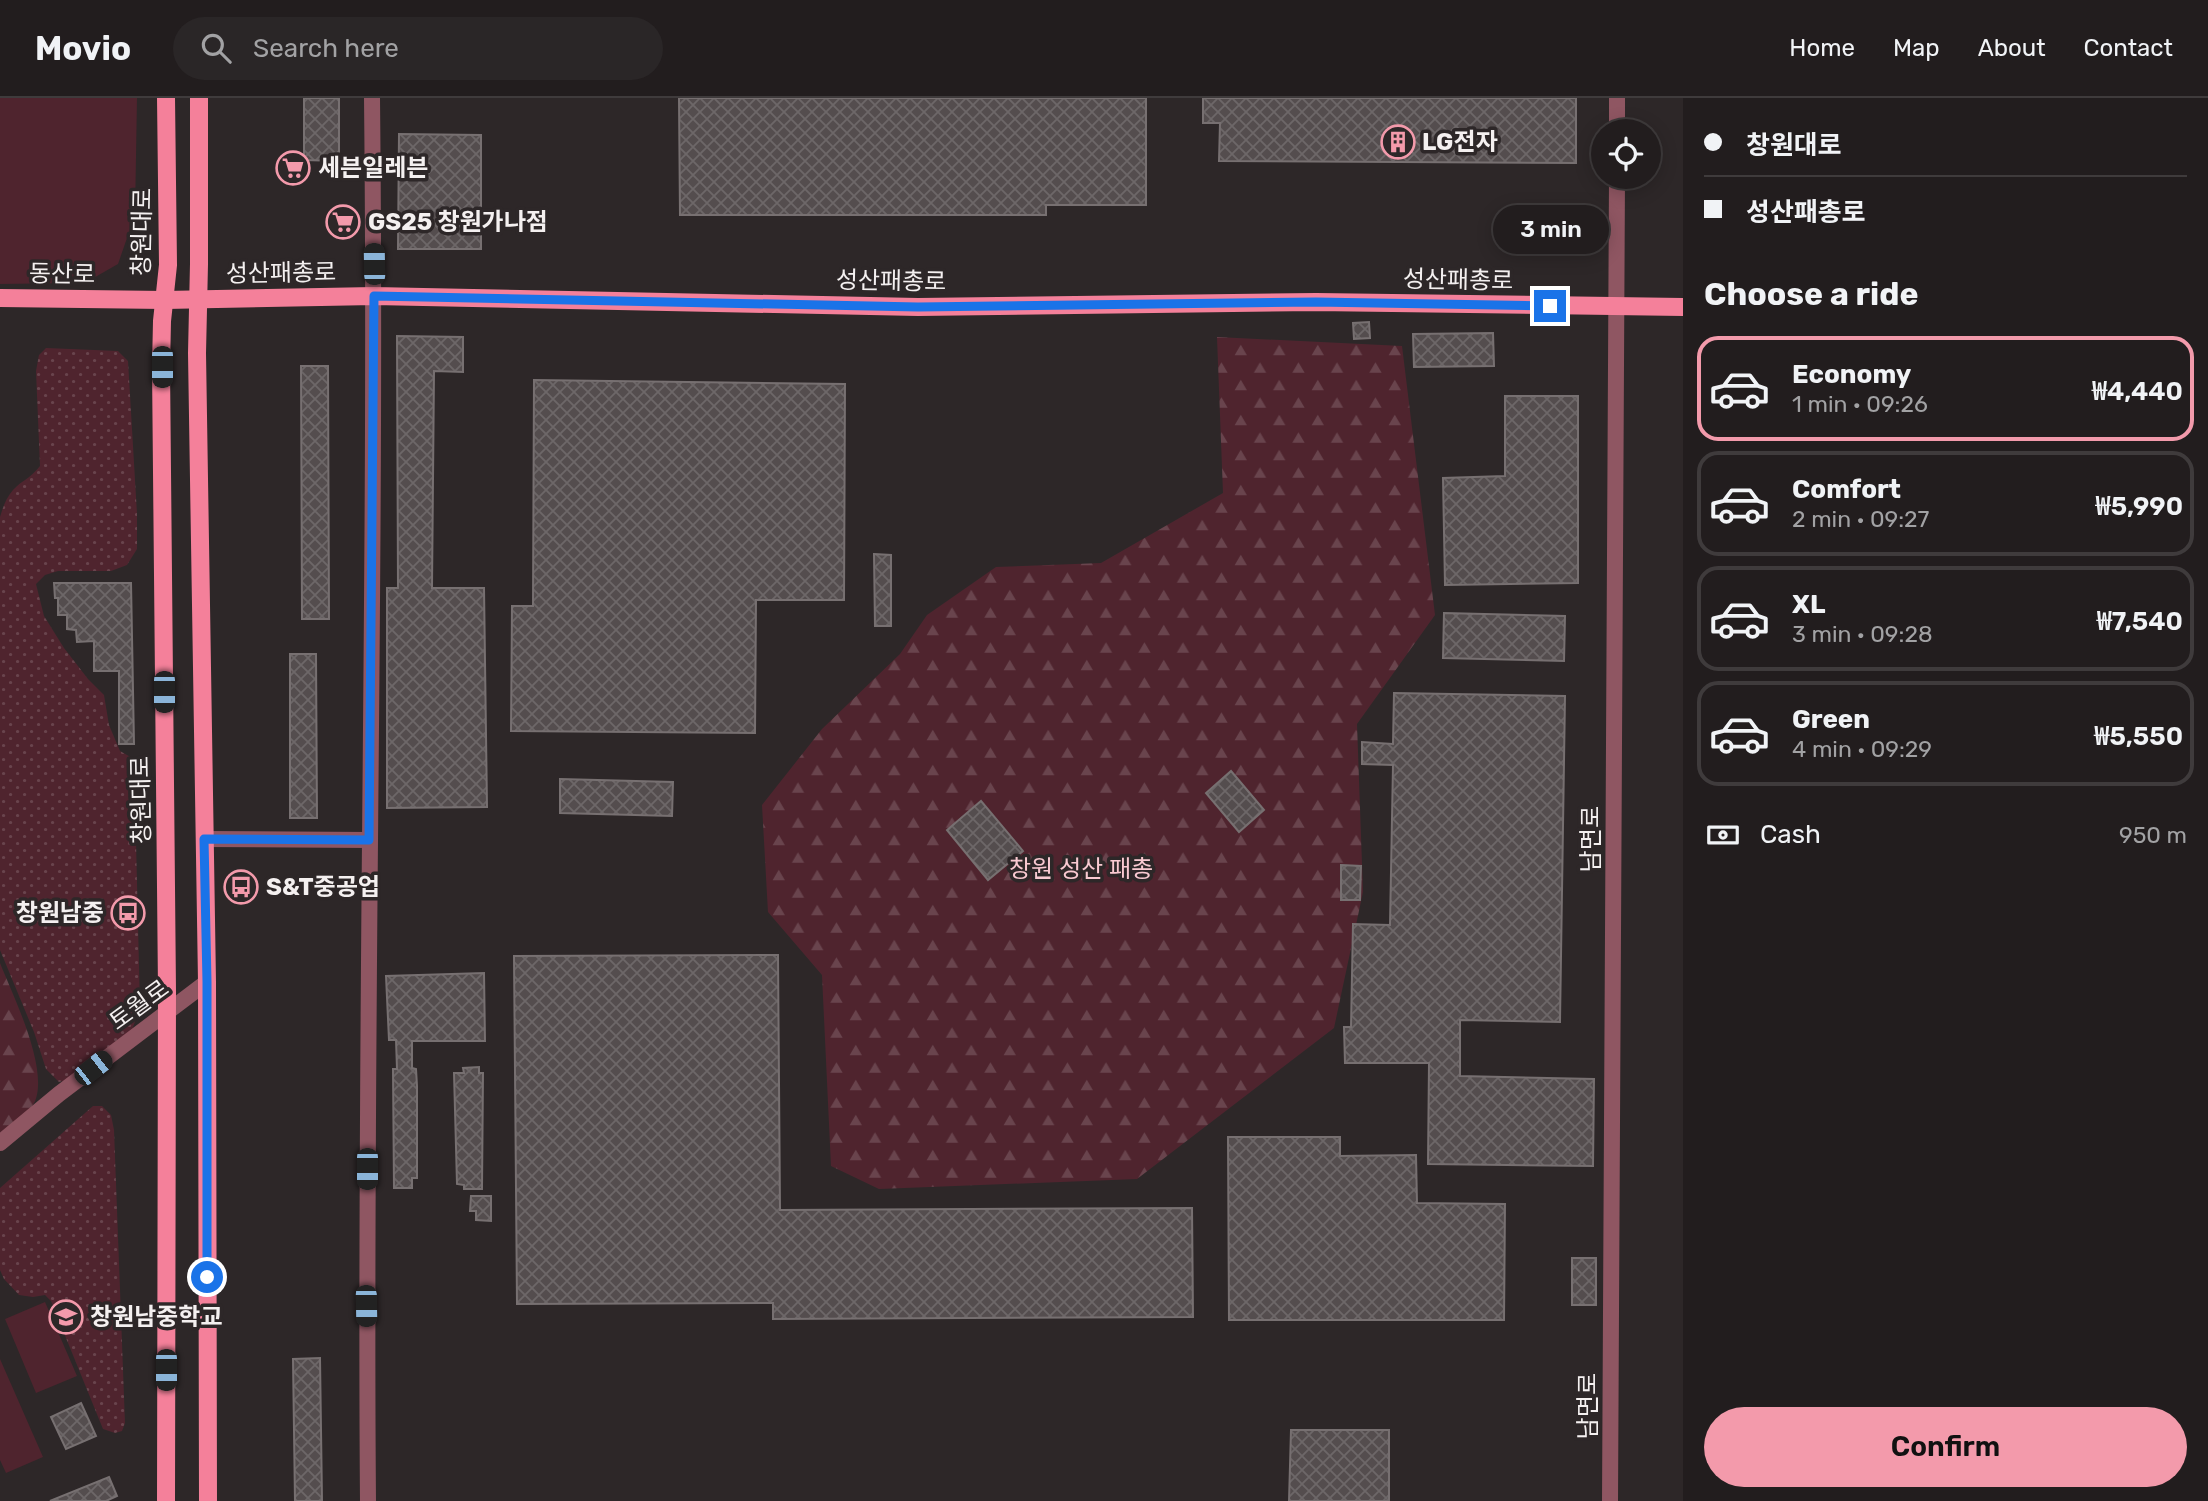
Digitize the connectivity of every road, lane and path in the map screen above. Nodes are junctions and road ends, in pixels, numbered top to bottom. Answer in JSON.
{"nodes":[{"id":1,"x":166,"y":98,"type":"edge"},
{"id":2,"x":199,"y":98,"type":"edge"},
{"id":3,"x":372,"y":98,"type":"edge"},
{"id":4,"x":1618,"y":98,"type":"edge"},
{"id":5,"x":1617,"y":119,"type":"edge"},
{"id":6,"x":1617,"y":189,"type":"edge"},
{"id":7,"x":374,"y":296,"type":"junction"},
{"id":8,"x":0,"y":298,"type":"edge"},
{"id":9,"x":198,"y":299,"type":"junction"},
{"id":10,"x":164,"y":300,"type":"junction"},
{"id":11,"x":1617,"y":307,"type":"junction"},
{"id":12,"x":1678,"y":307,"type":"edge"},
{"id":13,"x":204,"y":839,"type":"junction"},
{"id":14,"x":369,"y":840,"type":"junction"},
{"id":15,"x":207,"y":982,"type":"junction"},
{"id":16,"x":167,"y":1013,"type":"junction"},
{"id":17,"x":0,"y":1143,"type":"edge"},
{"id":18,"x":166,"y":1501,"type":"edge"},
{"id":19,"x":208,"y":1501,"type":"edge"},
{"id":20,"x":368,"y":1501,"type":"edge"},
{"id":21,"x":1610,"y":1501,"type":"edge"}],
"edges":[{"from":1,"to":10,"type":"main road","name":"창원대로"},
{"from":2,"to":9,"type":"main road"},
{"from":3,"to":7,"type":"street"},
{"from":4,"to":5,"type":"street"},
{"from":6,"to":11,"type":"street","name":"남면로"},
{"from":7,"to":9,"type":"main road","name":"성산패총로"},
{"from":7,"to":11,"type":"main road","name":"성산패총로"},
{"from":7,"to":14,"type":"street"},
{"from":8,"to":10,"type":"main road","name":"동산로"},
{"from":9,"to":10,"type":"main road","name":"성산패총로"},
{"from":9,"to":13,"type":"main road"},
{"from":10,"to":16,"type":"main road","name":"창원대로"},
{"from":11,"to":12,"type":"main road","name":"성산패총로"},
{"from":11,"to":21,"type":"street","name":"남면로"},
{"from":13,"to":14,"type":"street"},
{"from":13,"to":15,"type":"main road"},
{"from":14,"to":20,"type":"street"},
{"from":15,"to":16,"type":"street","name":"토월로"},
{"from":15,"to":19,"type":"main road"},
{"from":16,"to":17,"type":"street","name":"토월로"},
{"from":16,"to":18,"type":"main road","name":"창원대로"}]}
